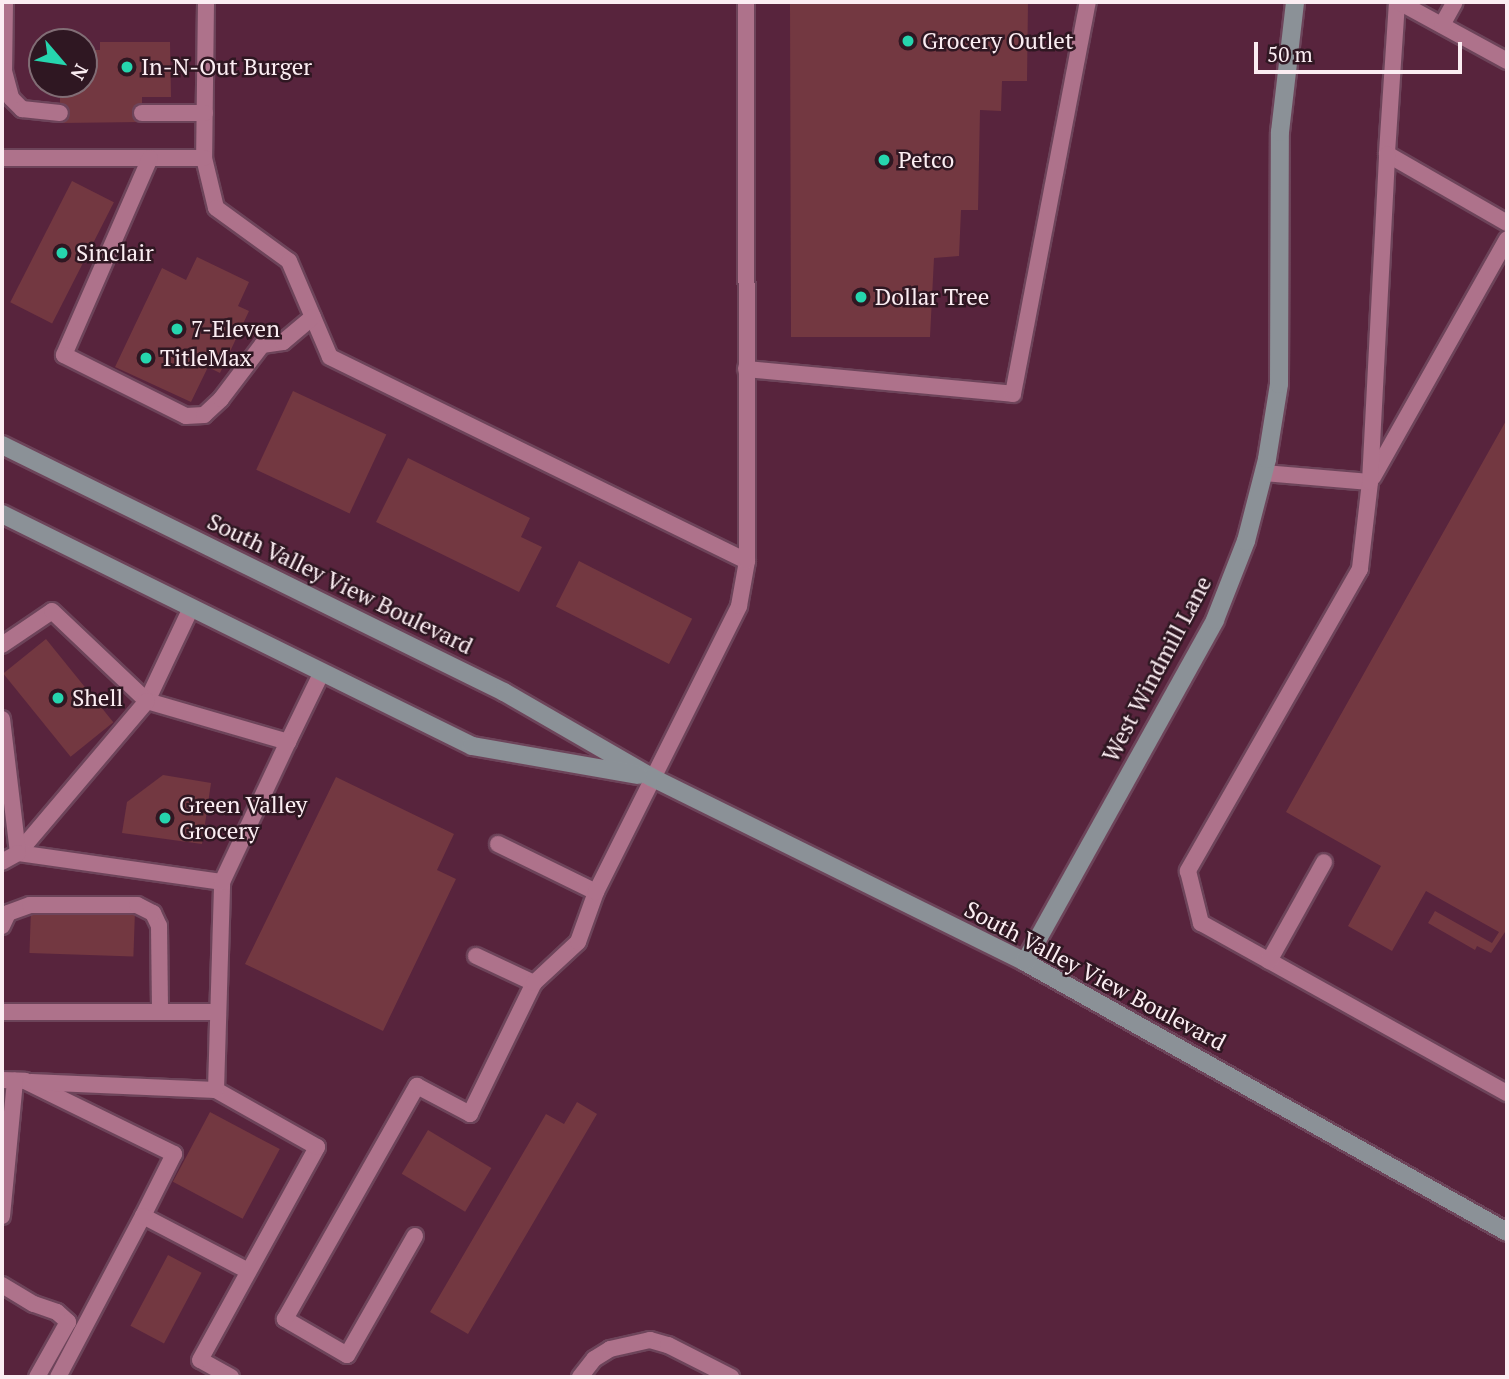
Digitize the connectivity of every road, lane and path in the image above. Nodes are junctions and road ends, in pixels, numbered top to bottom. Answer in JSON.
{"nodes":[{"id":1,"x":5,"y":2,"type":"edge"},
{"id":2,"x":206,"y":2,"type":"edge"},
{"id":3,"x":746,"y":2,"type":"edge"},
{"id":4,"x":1088,"y":2,"type":"edge"},
{"id":5,"x":1295,"y":2,"type":"edge"},
{"id":6,"x":1398,"y":2,"type":"edge"},
{"id":7,"x":1455,"y":2,"type":"edge"},
{"id":8,"x":1442,"y":25,"type":"junction"},
{"id":9,"x":1507,"y":61,"type":"edge"},
{"id":10,"x":60,"y":113,"type":"dead end"},
{"id":11,"x":142,"y":113,"type":"dead end"},
{"id":12,"x":205,"y":113,"type":"junction"},
{"id":13,"x":1387,"y":154,"type":"junction"},
{"id":14,"x":2,"y":158,"type":"edge"},
{"id":15,"x":150,"y":158,"type":"junction"},
{"id":16,"x":204,"y":158,"type":"junction"},
{"id":17,"x":1507,"y":223,"type":"edge"},
{"id":18,"x":1507,"y":239,"type":"edge"},
{"id":19,"x":313,"y":317,"type":"junction"},
{"id":20,"x":746,"y":369,"type":"junction"},
{"id":21,"x":2,"y":445,"type":"edge"},
{"id":22,"x":1264,"y":473,"type":"junction"},
{"id":23,"x":1370,"y":482,"type":"junction"},
{"id":24,"x":2,"y":514,"type":"edge"},
{"id":25,"x":747,"y":561,"type":"junction"},
{"id":26,"x":191,"y":608,"type":"junction"},
{"id":27,"x":2,"y":645,"type":"edge"},
{"id":28,"x":322,"y":673,"type":"junction"},
{"id":29,"x":147,"y":701,"type":"junction"},
{"id":30,"x":2,"y":719,"type":"edge"},
{"id":31,"x":288,"y":742,"type":"junction"},
{"id":32,"x":652,"y":777,"type":"junction"},
{"id":33,"x":498,"y":844,"type":"dead end"},
{"id":34,"x":18,"y":853,"type":"junction"},
{"id":35,"x":2,"y":862,"type":"edge"},
{"id":36,"x":1324,"y":862,"type":"dead end"},
{"id":37,"x":222,"y":882,"type":"junction"},
{"id":38,"x":596,"y":892,"type":"junction"},
{"id":39,"x":2,"y":926,"type":"edge"},
{"id":40,"x":476,"y":956,"type":"dead end"},
{"id":41,"x":1269,"y":961,"type":"junction"},
{"id":42,"x":1025,"y":962,"type":"junction"},
{"id":43,"x":534,"y":982,"type":"junction"},
{"id":44,"x":2,"y":1012,"type":"edge"},
{"id":45,"x":159,"y":1012,"type":"junction"},
{"id":46,"x":218,"y":1012,"type":"junction"},
{"id":47,"x":2,"y":1063,"type":"edge"},
{"id":48,"x":11,"y":1081,"type":"edge"},
{"id":49,"x":216,"y":1090,"type":"junction"},
{"id":50,"x":1507,"y":1093,"type":"edge"},
{"id":51,"x":2,"y":1216,"type":"edge"},
{"id":52,"x":143,"y":1216,"type":"junction"},
{"id":53,"x":1507,"y":1232,"type":"edge"},
{"id":54,"x":415,"y":1236,"type":"dead end"},
{"id":55,"x":248,"y":1271,"type":"junction"},
{"id":56,"x":2,"y":1285,"type":"edge"},
{"id":57,"x":37,"y":1377,"type":"edge"},
{"id":58,"x":58,"y":1377,"type":"edge"},
{"id":59,"x":231,"y":1377,"type":"edge"},
{"id":60,"x":580,"y":1377,"type":"edge"},
{"id":61,"x":731,"y":1377,"type":"edge"}],
"edges":[{"from":1,"to":10,"type":"lane"},
{"from":2,"to":12,"type":"lane"},
{"from":3,"to":20,"type":"lane"},
{"from":4,"to":20,"type":"lane"},
{"from":5,"to":22,"type":"main road","name":"West Windmill Lane"},
{"from":6,"to":8,"type":"lane"},
{"from":6,"to":13,"type":"lane"},
{"from":7,"to":8,"type":"lane"},
{"from":8,"to":9,"type":"lane"},
{"from":11,"to":12,"type":"lane"},
{"from":12,"to":16,"type":"lane"},
{"from":13,"to":17,"type":"lane"},
{"from":13,"to":23,"type":"lane"},
{"from":14,"to":15,"type":"lane"},
{"from":15,"to":16,"type":"lane"},
{"from":15,"to":19,"type":"lane"},
{"from":16,"to":19,"type":"lane"},
{"from":18,"to":23,"type":"lane"},
{"from":19,"to":25,"type":"lane"},
{"from":20,"to":25,"type":"lane"},
{"from":21,"to":32,"type":"main road","name":"South Valley View Boulevard"},
{"from":22,"to":23,"type":"lane"},
{"from":22,"to":42,"type":"main road","name":"West Windmill Lane"},
{"from":23,"to":41,"type":"lane"},
{"from":24,"to":26,"type":"main road","name":"South Valley View Boulevard"},
{"from":25,"to":32,"type":"lane"},
{"from":26,"to":28,"type":"main road","name":"South Valley View Boulevard"},
{"from":26,"to":29,"type":"lane"},
{"from":27,"to":29,"type":"lane"},
{"from":28,"to":31,"type":"lane"},
{"from":28,"to":32,"type":"main road","name":"South Valley View Boulevard"},
{"from":29,"to":31,"type":"lane"},
{"from":29,"to":34,"type":"lane"},
{"from":30,"to":34,"type":"lane"},
{"from":31,"to":37,"type":"lane"},
{"from":32,"to":38,"type":"lane"},
{"from":32,"to":42,"type":"main road","name":"South Valley View Boulevard"},
{"from":33,"to":38,"type":"lane"},
{"from":34,"to":35,"type":"lane"},
{"from":34,"to":37,"type":"lane"},
{"from":36,"to":41,"type":"lane"},
{"from":37,"to":46,"type":"lane"},
{"from":38,"to":43,"type":"lane"},
{"from":39,"to":45,"type":"lane"},
{"from":40,"to":43,"type":"lane"},
{"from":41,"to":50,"type":"lane"},
{"from":42,"to":53,"type":"main road","name":"South Valley View Boulevard"},
{"from":43,"to":54,"type":"lane"},
{"from":44,"to":45,"type":"lane"},
{"from":45,"to":46,"type":"lane"},
{"from":46,"to":49,"type":"lane"},
{"from":47,"to":48,"type":"lane"},
{"from":48,"to":49,"type":"lane"},
{"from":48,"to":51,"type":"lane"},
{"from":48,"to":52,"type":"lane"},
{"from":49,"to":55,"type":"lane"},
{"from":52,"to":55,"type":"lane"},
{"from":52,"to":58,"type":"lane"},
{"from":55,"to":59,"type":"lane"},
{"from":56,"to":57,"type":"lane"},
{"from":60,"to":61,"type":"lane"}]}
